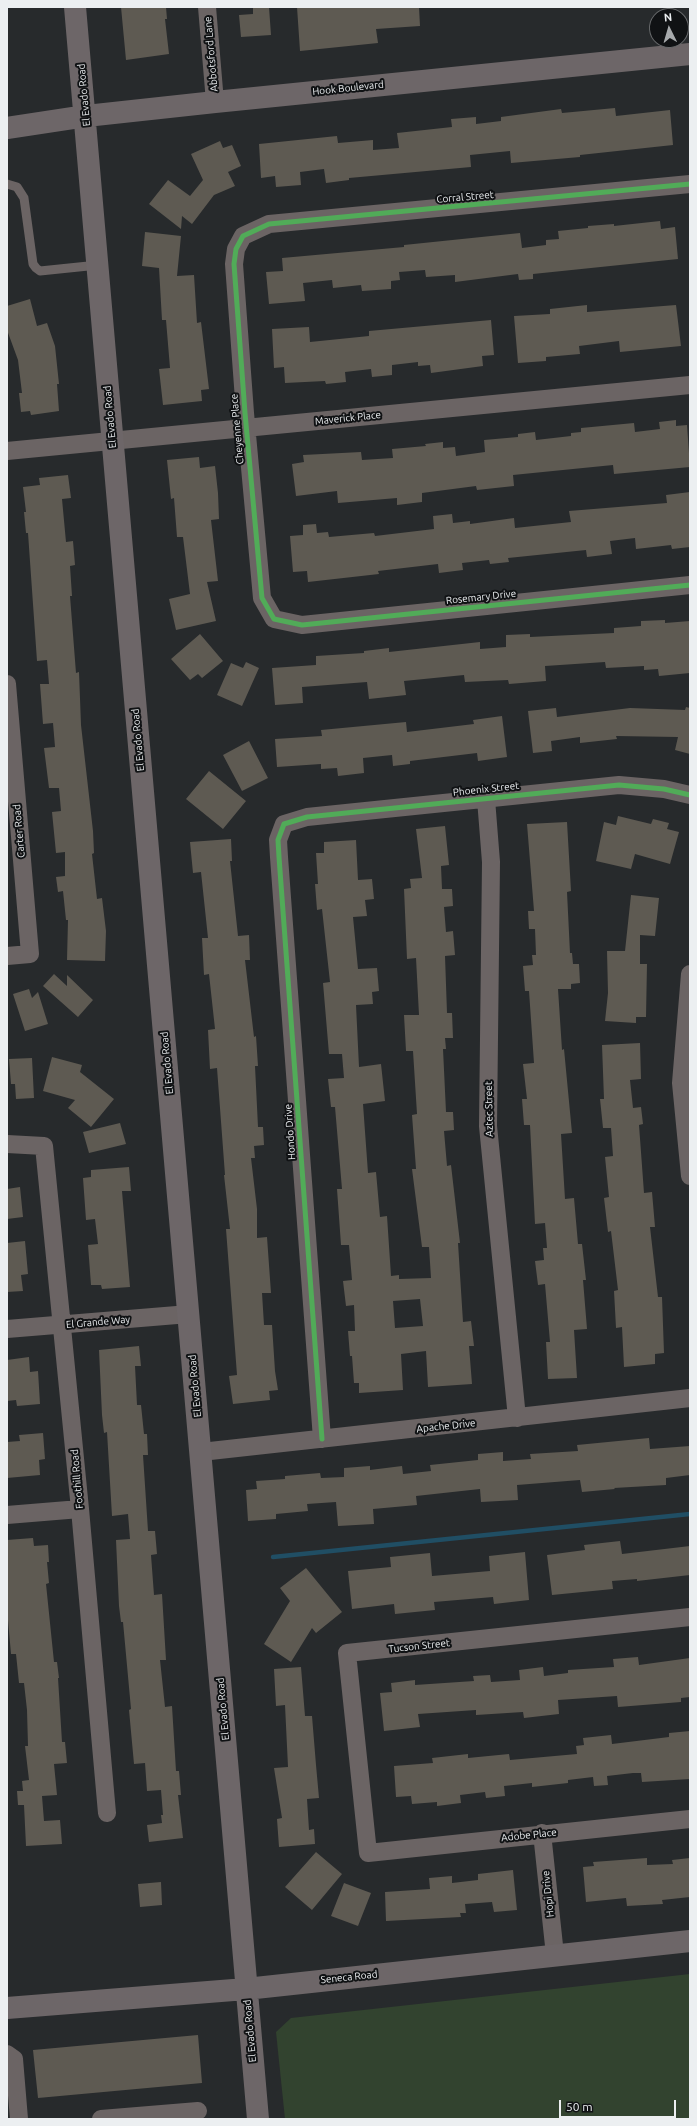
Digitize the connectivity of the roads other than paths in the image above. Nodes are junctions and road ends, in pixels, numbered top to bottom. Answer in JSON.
{"nodes":[{"id":1,"x":75,"y":7,"type":"edge"},
{"id":2,"x":207,"y":7,"type":"edge"},
{"id":3,"x":690,"y":54,"type":"edge"},
{"id":4,"x":215,"y":102,"type":"junction"},
{"id":5,"x":86,"y":116,"type":"junction"},
{"id":6,"x":7,"y":128,"type":"edge"},
{"id":7,"x":7,"y":184,"type":"edge"},
{"id":8,"x":690,"y":184,"type":"edge"},
{"id":9,"x":243,"y":236,"type":"joint"},
{"id":10,"x":98,"y":265,"type":"junction"},
{"id":11,"x":690,"y":385,"type":"edge"},
{"id":12,"x":246,"y":428,"type":"junction"},
{"id":13,"x":112,"y":441,"type":"junction"},
{"id":14,"x":7,"y":451,"type":"edge"},
{"id":15,"x":690,"y":585,"type":"edge"},
{"id":16,"x":274,"y":619,"type":"joint"},
{"id":17,"x":7,"y":684,"type":"edge"},
{"id":18,"x":10,"y":771,"type":"edge"},
{"id":19,"x":690,"y":795,"type":"edge"},
{"id":20,"x":486,"y":799,"type":"junction"},
{"id":21,"x":284,"y":824,"type":"joint"},
{"id":22,"x":7,"y":956,"type":"edge"},
{"id":23,"x":690,"y":974,"type":"edge"},
{"id":24,"x":7,"y":1144,"type":"edge"},
{"id":25,"x":690,"y":1176,"type":"edge"},
{"id":26,"x":189,"y":1314,"type":"junction"},
{"id":27,"x":63,"y":1325,"type":"junction"},
{"id":28,"x":7,"y":1329,"type":"edge"},
{"id":29,"x":690,"y":1398,"type":"edge"},
{"id":30,"x":517,"y":1418,"type":"junction"},
{"id":31,"x":322,"y":1439,"type":"junction"},
{"id":32,"x":201,"y":1452,"type":"junction"},
{"id":33,"x":80,"y":1509,"type":"junction"},
{"id":34,"x":7,"y":1515,"type":"edge"},
{"id":35,"x":690,"y":1617,"type":"edge"},
{"id":36,"x":107,"y":1813,"type":"dead end"},
{"id":37,"x":690,"y":1819,"type":"edge"},
{"id":38,"x":542,"y":1833,"type":"junction"},
{"id":39,"x":368,"y":1852,"type":"joint"},
{"id":40,"x":690,"y":1941,"type":"edge"},
{"id":41,"x":555,"y":1955,"type":"junction"},
{"id":42,"x":246,"y":1989,"type":"junction"},
{"id":43,"x":7,"y":2008,"type":"edge"},
{"id":44,"x":7,"y":2054,"type":"edge"},
{"id":45,"x":198,"y":2110,"type":"dead end"},
{"id":46,"x":132,"y":2118,"type":"edge"},
{"id":47,"x":19,"y":2119,"type":"edge"},
{"id":48,"x":101,"y":2119,"type":"edge"},
{"id":49,"x":258,"y":2119,"type":"edge"}],
"edges":[{"from":1,"to":5,"type":"main road","name":"El Evado Road"},
{"from":2,"to":4,"type":"street","name":"Abbotsford Lane"},
{"from":3,"to":4,"type":"main road","name":"Hook Boulevard"},
{"from":4,"to":5,"type":"main road","name":"Hook Boulevard"},
{"from":5,"to":6,"type":"main road","name":"Hook Boulevard"},
{"from":5,"to":10,"type":"main road","name":"El Evado Road"},
{"from":7,"to":10,"type":"lane"},
{"from":8,"to":9,"type":"street","name":"Corral Street"},
{"from":9,"to":12,"type":"street","name":"Cheyenne Place"},
{"from":10,"to":13,"type":"main road","name":"El Evado Road"},
{"from":11,"to":12,"type":"street","name":"Maverick Place"},
{"from":12,"to":13,"type":"street","name":"Maverick Place"},
{"from":12,"to":16,"type":"street","name":"Cheyenne Place"},
{"from":13,"to":14,"type":"street","name":"Maverick Place"},
{"from":13,"to":26,"type":"main road","name":"El Evado Road"},
{"from":15,"to":16,"type":"street","name":"Rosemary Drive"},
{"from":17,"to":18,"type":"street","name":"Carter Road"},
{"from":18,"to":22,"type":"street","name":"Carter Road"},
{"from":19,"to":20,"type":"street","name":"Phoenix Street"},
{"from":20,"to":21,"type":"street","name":"Phoenix Street"},
{"from":20,"to":30,"type":"street","name":"Aztec Street"},
{"from":21,"to":31,"type":"street","name":"Hondo Drive"},
{"from":23,"to":25,"type":"street"},
{"from":24,"to":27,"type":"street","name":"Foothill Road"},
{"from":26,"to":27,"type":"street","name":"El Grande Way"},
{"from":26,"to":32,"type":"main road","name":"El Evado Road"},
{"from":27,"to":28,"type":"street","name":"El Grande Way"},
{"from":27,"to":33,"type":"street","name":"Foothill Road"},
{"from":29,"to":30,"type":"street","name":"Apache Drive"},
{"from":30,"to":31,"type":"street","name":"Apache Drive"},
{"from":31,"to":32,"type":"street","name":"Apache Drive"},
{"from":32,"to":42,"type":"main road","name":"El Evado Road"},
{"from":33,"to":34,"type":"street"},
{"from":33,"to":36,"type":"street","name":"Foothill Road"},
{"from":35,"to":39,"type":"street","name":"Tucson Street"},
{"from":37,"to":38,"type":"street","name":"Adobe Place"},
{"from":38,"to":39,"type":"street","name":"Adobe Place"},
{"from":38,"to":41,"type":"street","name":"Hopi Drive"},
{"from":40,"to":41,"type":"main road","name":"Seneca Road"},
{"from":41,"to":42,"type":"main road","name":"Seneca Road"},
{"from":42,"to":43,"type":"main road","name":"Seneca Road"},
{"from":42,"to":49,"type":"main road","name":"El Evado Road"},
{"from":44,"to":47,"type":"street"},
{"from":45,"to":46,"type":"street"},
{"from":46,"to":48,"type":"street"}]}
